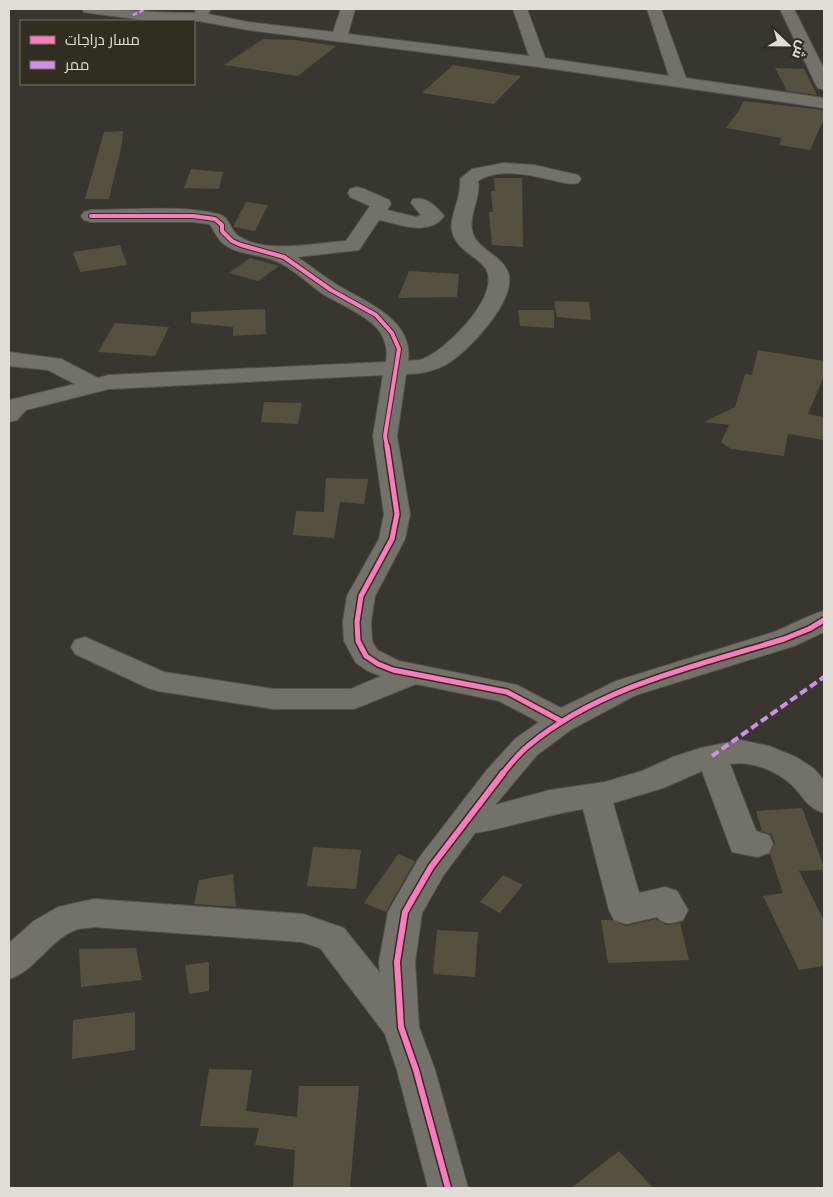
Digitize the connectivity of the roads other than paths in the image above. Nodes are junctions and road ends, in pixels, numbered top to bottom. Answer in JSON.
{"nodes":[{"id":1,"x":89,"y":9,"type":"edge"},
{"id":2,"x":348,"y":9,"type":"edge"},
{"id":3,"x":520,"y":9,"type":"edge"},
{"id":4,"x":654,"y":9,"type":"edge"},
{"id":5,"x":787,"y":9,"type":"edge"},
{"id":6,"x":202,"y":13,"type":"edge"},
{"id":7,"x":339,"y":37,"type":"junction"},
{"id":8,"x":539,"y":62,"type":"junction"},
{"id":9,"x":679,"y":82,"type":"junction"},
{"id":10,"x":824,"y":86,"type":"edge"},
{"id":11,"x":824,"y":103,"type":"edge"},
{"id":12,"x":572,"y":179,"type":"dead end"},
{"id":13,"x":357,"y":193,"type":"dead end"},
{"id":14,"x":420,"y":203,"type":"dead end"},
{"id":15,"x":374,"y":213,"type":"junction"},
{"id":16,"x":91,"y":216,"type":"dead end"},
{"id":17,"x":271,"y":253,"type":"junction"},
{"id":18,"x":9,"y":359,"type":"edge"},
{"id":19,"x":397,"y":368,"type":"junction"},
{"id":20,"x":95,"y":385,"type":"junction"},
{"id":21,"x":9,"y":415,"type":"edge"},
{"id":22,"x":824,"y":620,"type":"edge"},
{"id":23,"x":85,"y":647,"type":"dead end"},
{"id":24,"x":414,"y":674,"type":"junction"},
{"id":25,"x":561,"y":720,"type":"junction"},
{"id":26,"x":712,"y":756,"type":"junction"},
{"id":27,"x":595,"y":795,"type":"junction"},
{"id":28,"x":824,"y":802,"type":"edge"},
{"id":29,"x":465,"y":822,"type":"junction"},
{"id":30,"x":757,"y":844,"type":"dead end"},
{"id":31,"x":671,"y":910,"type":"dead end"},
{"id":32,"x":9,"y":964,"type":"edge"},
{"id":33,"x":401,"y":1027,"type":"junction"},
{"id":34,"x":448,"y":1188,"type":"edge"}],
"edges":[{"from":1,"to":6,"type":"street"},
{"from":2,"to":7,"type":"street"},
{"from":3,"to":8,"type":"street"},
{"from":4,"to":9,"type":"street"},
{"from":5,"to":10,"type":"street"},
{"from":6,"to":7,"type":"street"},
{"from":7,"to":8,"type":"street"},
{"from":8,"to":9,"type":"street"},
{"from":9,"to":11,"type":"street"},
{"from":12,"to":19,"type":"street"},
{"from":13,"to":15,"type":"street"},
{"from":14,"to":15,"type":"street"},
{"from":15,"to":17,"type":"street"},
{"from":16,"to":17,"type":"street"},
{"from":17,"to":19,"type":"street"},
{"from":18,"to":20,"type":"street"},
{"from":19,"to":20,"type":"street"},
{"from":19,"to":24,"type":"street"},
{"from":20,"to":21,"type":"street"},
{"from":22,"to":25,"type":"street"},
{"from":23,"to":24,"type":"street"},
{"from":24,"to":25,"type":"street"},
{"from":25,"to":29,"type":"street"},
{"from":26,"to":27,"type":"street"},
{"from":26,"to":28,"type":"street"},
{"from":26,"to":30,"type":"street"},
{"from":27,"to":29,"type":"street"},
{"from":27,"to":31,"type":"street"},
{"from":29,"to":33,"type":"street"},
{"from":32,"to":33,"type":"street"},
{"from":33,"to":34,"type":"street"}]}
